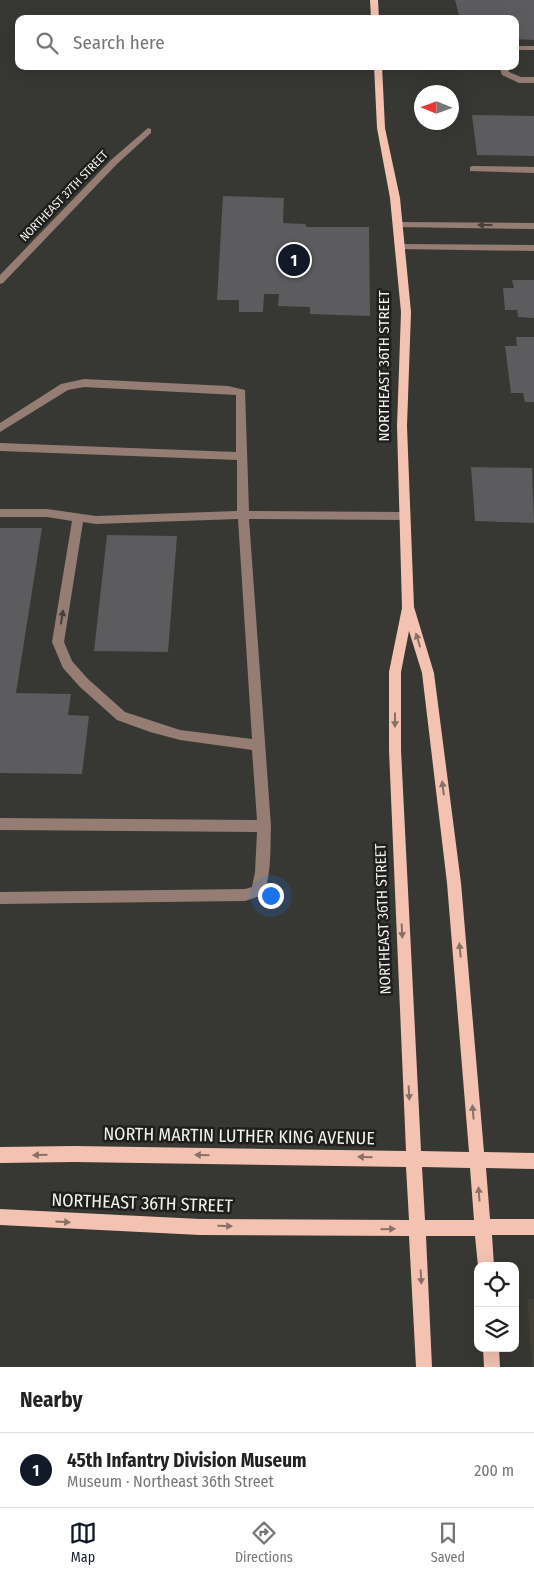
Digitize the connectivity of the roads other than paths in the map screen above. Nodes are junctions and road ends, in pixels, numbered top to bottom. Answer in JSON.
{"nodes":[{"id":1,"x":374,"y":0,"type":"edge"},
{"id":2,"x":375,"y":15,"type":"edge"},
{"id":3,"x":519,"y":48,"type":"edge"},
{"id":4,"x":534,"y":48,"type":"edge"},
{"id":5,"x":378,"y":70,"type":"edge"},
{"id":6,"x":504,"y":70,"type":"edge"},
{"id":7,"x":534,"y":80,"type":"edge"},
{"id":8,"x":148,"y":131,"type":"dead end"},
{"id":9,"x":473,"y":169,"type":"dead end"},
{"id":10,"x":534,"y":170,"type":"edge"},
{"id":11,"x":398,"y":225,"type":"junction"},
{"id":12,"x":534,"y":226,"type":"edge"},
{"id":13,"x":401,"y":247,"type":"junction"},
{"id":14,"x":534,"y":248,"type":"edge"},
{"id":15,"x":0,"y":281,"type":"edge"},
{"id":16,"x":0,"y":428,"type":"edge"},
{"id":17,"x":0,"y":448,"type":"edge"},
{"id":18,"x":241,"y":456,"type":"junction"},
{"id":19,"x":0,"y":513,"type":"edge"},
{"id":20,"x":243,"y":515,"type":"junction"},
{"id":21,"x":404,"y":516,"type":"junction"},
{"id":22,"x":78,"y":519,"type":"junction"},
{"id":23,"x":408,"y":608,"type":"junction"},
{"id":24,"x":258,"y":745,"type":"junction"},
{"id":25,"x":0,"y":824,"type":"edge"},
{"id":26,"x":264,"y":826,"type":"junction"},
{"id":27,"x":0,"y":898,"type":"edge"},
{"id":28,"x":0,"y":1155,"type":"edge"},
{"id":29,"x":414,"y":1157,"type":"junction"},
{"id":30,"x":477,"y":1160,"type":"junction"},
{"id":31,"x":534,"y":1160,"type":"edge"},
{"id":32,"x":7,"y":1218,"type":"edge"},
{"id":33,"x":534,"y":1227,"type":"edge"},
{"id":34,"x":418,"y":1228,"type":"junction"},
{"id":35,"x":482,"y":1228,"type":"junction"},
{"id":36,"x":486,"y":1262,"type":"edge"},
{"id":37,"x":491,"y":1352,"type":"edge"},
{"id":38,"x":424,"y":1367,"type":"edge"},
{"id":39,"x":492,"y":1367,"type":"edge"}],
"edges":[{"from":1,"to":2,"type":"main road"},
{"from":3,"to":4,"type":"street"},
{"from":5,"to":11,"type":"main road","name":"NORTHEAST 36TH STREET"},
{"from":6,"to":7,"type":"street"},
{"from":8,"to":15,"type":"street","name":"NORTHEAST 37TH STREET"},
{"from":9,"to":10,"type":"street"},
{"from":12,"to":11,"type":"street","one_way":true},
{"from":11,"to":13,"type":"main road","name":"NORTHEAST 36TH STREET"},
{"from":13,"to":14,"type":"street"},
{"from":13,"to":21,"type":"main road","name":"NORTHEAST 36TH STREET"},
{"from":16,"to":18,"type":"street"},
{"from":17,"to":18,"type":"street"},
{"from":18,"to":20,"type":"street"},
{"from":19,"to":22,"type":"street"},
{"from":20,"to":21,"type":"street"},
{"from":20,"to":22,"type":"street"},
{"from":20,"to":24,"type":"street"},
{"from":21,"to":23,"type":"main road","name":"NORTHEAST 36TH STREET"},
{"from":24,"to":22,"type":"street","one_way":true},
{"from":23,"to":29,"type":"main road","name":"NORTHEAST 36TH STREET","one_way":true},
{"from":30,"to":23,"type":"main road","name":"NORTHEAST 36TH STREET","one_way":true},
{"from":24,"to":26,"type":"street"},
{"from":25,"to":26,"type":"street"},
{"from":26,"to":27,"type":"street"},
{"from":29,"to":28,"type":"main road","name":"NORTH MARTIN LUTHER KING AVENUE","one_way":true},
{"from":29,"to":30,"type":"main road","name":"NORTH MARTIN LUTHER KING AVENUE"},
{"from":29,"to":34,"type":"main road","name":"NORTHEAST 36TH STREET"},
{"from":30,"to":31,"type":"main road"},
{"from":35,"to":30,"type":"main road","name":"NORTHEAST 36TH STREET","one_way":true},
{"from":32,"to":34,"type":"main road","name":"NORTHEAST 36TH STREET","one_way":true},
{"from":33,"to":35,"type":"main road"},
{"from":34,"to":35,"type":"main road"},
{"from":34,"to":38,"type":"main road","name":"NORTHEAST 36TH STREET","one_way":true},
{"from":35,"to":36,"type":"main road","name":"NORTHEAST 36TH STREET"},
{"from":37,"to":39,"type":"main road"}]}
